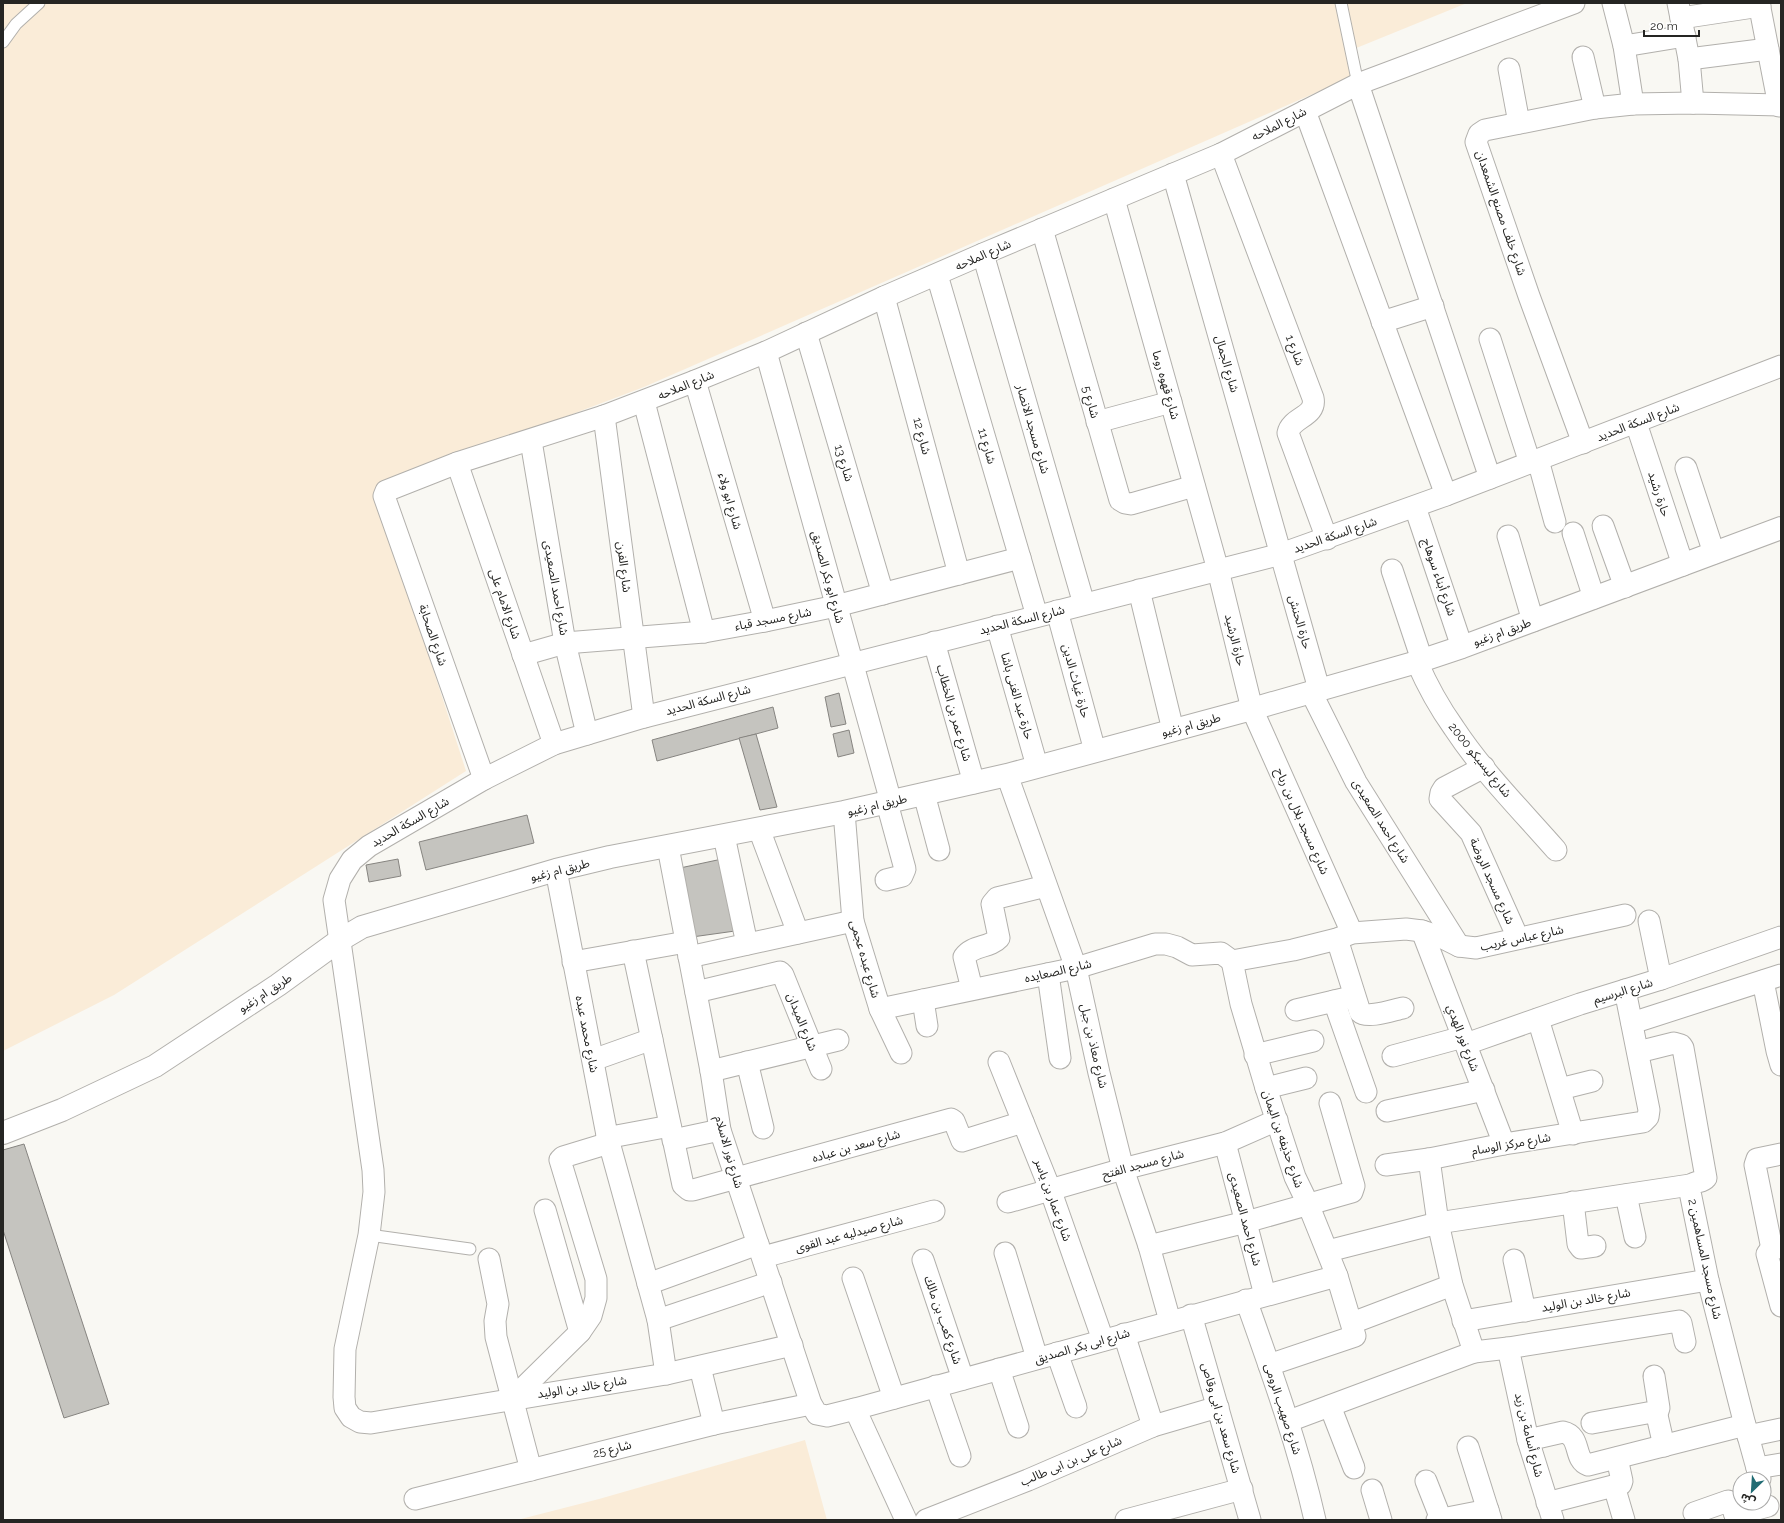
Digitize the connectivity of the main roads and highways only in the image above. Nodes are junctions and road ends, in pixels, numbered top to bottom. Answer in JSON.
{"nodes":[{"id":1,"x":1781,"y":528,"type":"edge"},
{"id":2,"x":3,"y":1133,"type":"edge"}],
"edges":[{"from":1,"to":2,"type":"main road","name":"طريق ام زغيو"}]}
